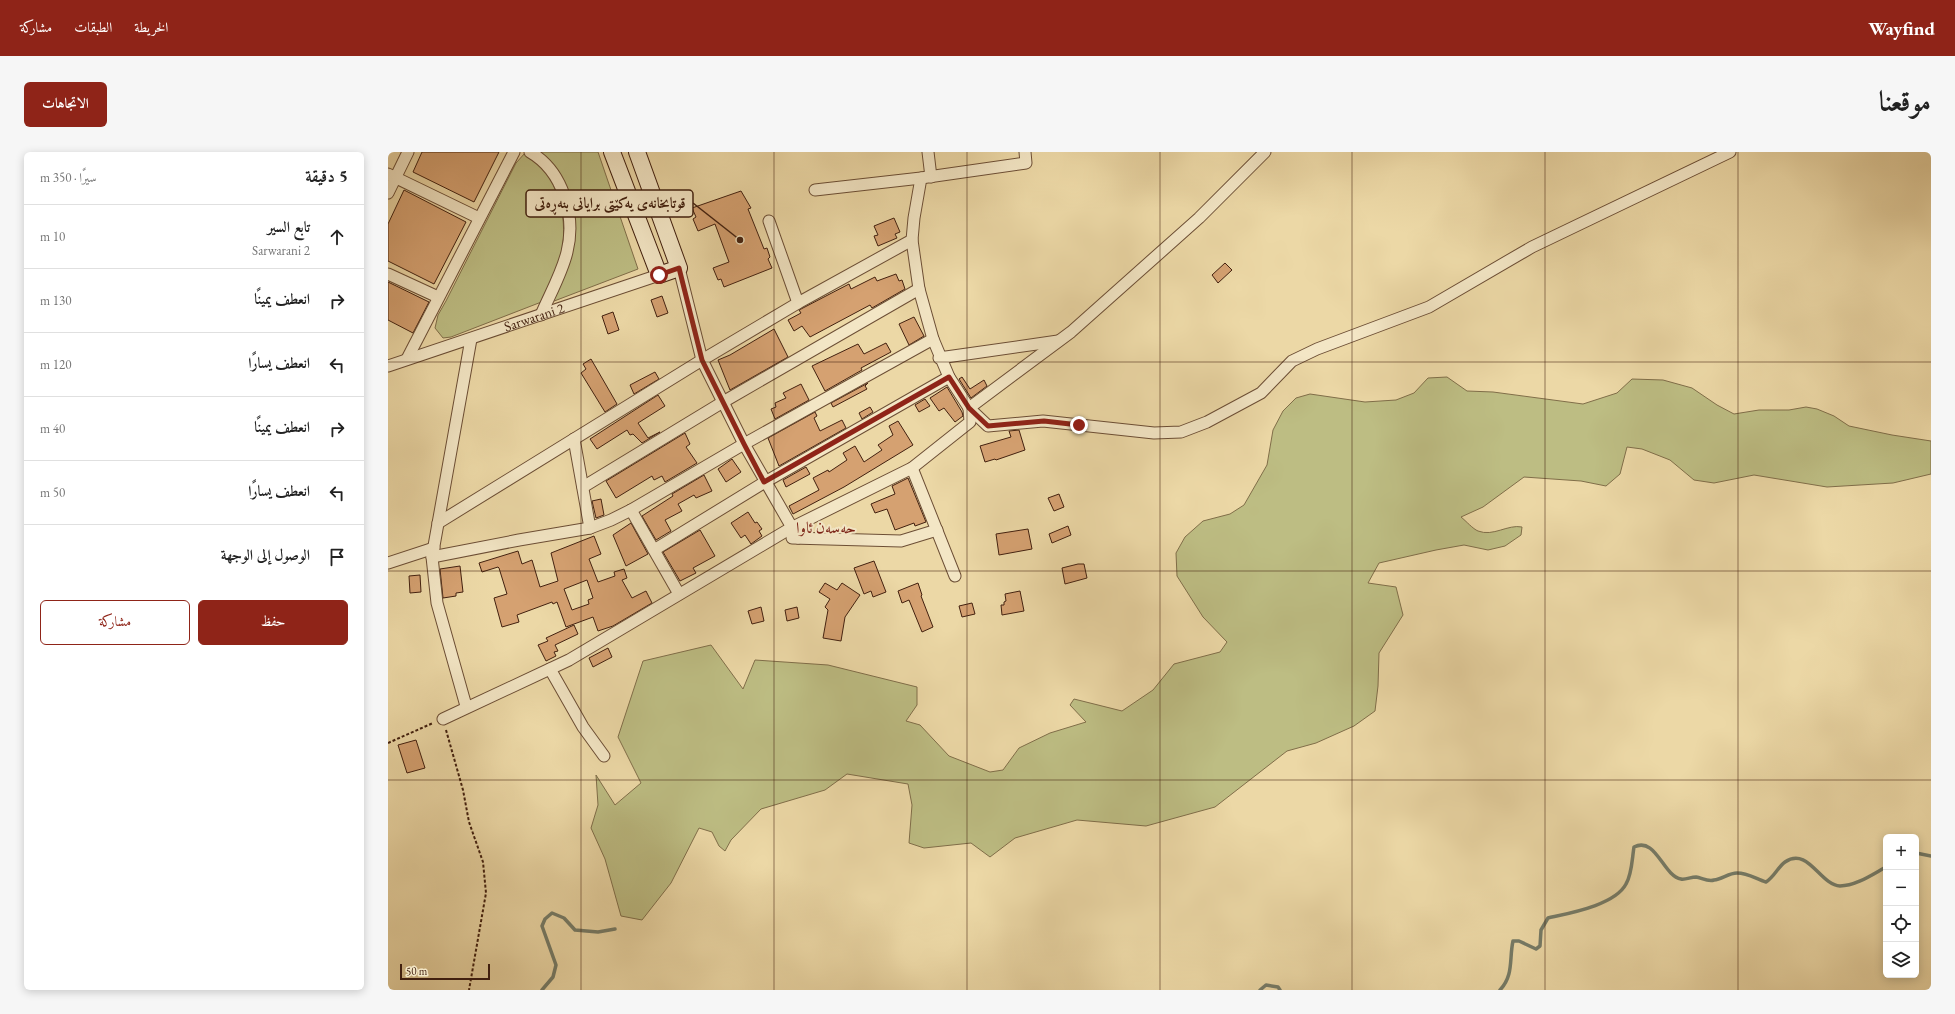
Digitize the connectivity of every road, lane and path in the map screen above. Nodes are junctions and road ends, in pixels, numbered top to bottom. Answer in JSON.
{"nodes":[{"id":1,"x":408,"y":152,"type":"edge"},
{"id":2,"x":514,"y":152,"type":"edge"},
{"id":3,"x":530,"y":152,"type":"edge"},
{"id":4,"x":612,"y":152,"type":"edge"},
{"id":5,"x":637,"y":152,"type":"edge"},
{"id":6,"x":928,"y":152,"type":"edge"},
{"id":7,"x":1024,"y":152,"type":"edge"},
{"id":8,"x":1265,"y":152,"type":"edge"},
{"id":9,"x":1730,"y":152,"type":"edge"},
{"id":10,"x":392,"y":176,"type":"edge"},
{"id":11,"x":926,"y":177,"type":"junction"},
{"id":12,"x":815,"y":190,"type":"dead end"},
{"id":13,"x":388,"y":193,"type":"edge"},
{"id":14,"x":479,"y":218,"type":"junction"},
{"id":15,"x":769,"y":221,"type":"dead end"},
{"id":16,"x":912,"y":240,"type":"junction"},
{"id":17,"x":679,"y":268,"type":"junction"},
{"id":18,"x":388,"y":274,"type":"edge"},
{"id":19,"x":659,"y":275,"type":"junction"},
{"id":20,"x":919,"y":289,"type":"junction"},
{"id":21,"x":438,"y":297,"type":"junction"},
{"id":22,"x":798,"y":303,"type":"junction"},
{"id":23,"x":541,"y":314,"type":"junction"},
{"id":24,"x":471,"y":339,"type":"junction"},
{"id":25,"x":933,"y":339,"type":"junction"},
{"id":26,"x":1061,"y":340,"type":"junction"},
{"id":27,"x":939,"y":358,"type":"junction"},
{"id":28,"x":407,"y":359,"type":"junction"},
{"id":29,"x":702,"y":360,"type":"junction"},
{"id":30,"x":388,"y":366,"type":"edge"},
{"id":31,"x":949,"y":377,"type":"junction"},
{"id":32,"x":724,"y":402,"type":"junction"},
{"id":33,"x":969,"y":408,"type":"junction"},
{"id":34,"x":574,"y":439,"type":"junction"},
{"id":35,"x":744,"y":444,"type":"junction"},
{"id":36,"x":912,"y":468,"type":"junction"},
{"id":37,"x":764,"y":482,"type":"junction"},
{"id":38,"x":583,"y":487,"type":"junction"},
{"id":39,"x":632,"y":510,"type":"junction"},
{"id":40,"x":438,"y":523,"type":"junction"},
{"id":41,"x":590,"y":528,"type":"junction"},
{"id":42,"x":791,"y":528,"type":"junction"},
{"id":43,"x":937,"y":530,"type":"junction"},
{"id":44,"x":775,"y":538,"type":"junction"},
{"id":45,"x":798,"y":538,"type":"junction"},
{"id":46,"x":654,"y":550,"type":"junction"},
{"id":47,"x":433,"y":553,"type":"junction"},
{"id":48,"x":388,"y":564,"type":"edge"},
{"id":49,"x":955,"y":576,"type":"dead end"},
{"id":50,"x":679,"y":594,"type":"junction"},
{"id":51,"x":550,"y":669,"type":"junction"},
{"id":52,"x":466,"y":706,"type":"junction"},
{"id":53,"x":443,"y":719,"type":"junction"},
{"id":54,"x":388,"y":743,"type":"edge"},
{"id":55,"x":604,"y":756,"type":"dead end"},
{"id":56,"x":469,"y":990,"type":"edge"}],
"edges":[{"from":1,"to":10,"type":"street"},
{"from":2,"to":14,"type":"street"},
{"from":3,"to":23,"type":"street"},
{"from":4,"to":19,"type":"main road"},
{"from":5,"to":17,"type":"main road"},
{"from":6,"to":11,"type":"street"},
{"from":7,"to":11,"type":"street"},
{"from":8,"to":26,"type":"street"},
{"from":9,"to":33,"type":"street"},
{"from":10,"to":13,"type":"street"},
{"from":10,"to":14,"type":"street"},
{"from":11,"to":12,"type":"street"},
{"from":11,"to":16,"type":"street"},
{"from":14,"to":21,"type":"street"},
{"from":15,"to":22,"type":"street"},
{"from":16,"to":20,"type":"street"},
{"from":16,"to":22,"type":"street"},
{"from":17,"to":19,"type":"main road","name":"Sarwarani 2"},
{"from":17,"to":29,"type":"street"},
{"from":18,"to":21,"type":"street"},
{"from":19,"to":23,"type":"street","name":"Sarwarani 2"},
{"from":20,"to":25,"type":"street"},
{"from":20,"to":32,"type":"street"},
{"from":21,"to":28,"type":"street"},
{"from":22,"to":29,"type":"street"},
{"from":23,"to":24,"type":"street","name":"Sarwarani 2"},
{"from":24,"to":28,"type":"street","name":"Sarwarani 2"},
{"from":24,"to":40,"type":"street"},
{"from":25,"to":27,"type":"street"},
{"from":25,"to":35,"type":"street"},
{"from":26,"to":27,"type":"street"},
{"from":26,"to":33,"type":"street"},
{"from":27,"to":31,"type":"street"},
{"from":28,"to":30,"type":"street","name":"Sarwarani 2"},
{"from":29,"to":32,"type":"street"},
{"from":29,"to":34,"type":"street"},
{"from":31,"to":33,"type":"street"},
{"from":31,"to":37,"type":"street"},
{"from":32,"to":35,"type":"street"},
{"from":32,"to":38,"type":"street"},
{"from":33,"to":36,"type":"street"},
{"from":34,"to":38,"type":"street"},
{"from":34,"to":40,"type":"street"},
{"from":35,"to":37,"type":"street"},
{"from":35,"to":39,"type":"street"},
{"from":36,"to":42,"type":"street"},
{"from":36,"to":43,"type":"street"},
{"from":37,"to":42,"type":"street"},
{"from":37,"to":46,"type":"street"},
{"from":38,"to":41,"type":"street"},
{"from":39,"to":41,"type":"street"},
{"from":39,"to":46,"type":"street"},
{"from":40,"to":47,"type":"street"},
{"from":41,"to":47,"type":"street"},
{"from":42,"to":44,"type":"street"},
{"from":42,"to":45,"type":"street"},
{"from":43,"to":45,"type":"street"},
{"from":43,"to":49,"type":"street"},
{"from":44,"to":45,"type":"street"},
{"from":44,"to":50,"type":"street"},
{"from":46,"to":50,"type":"street"},
{"from":47,"to":48,"type":"street"},
{"from":47,"to":52,"type":"street"},
{"from":50,"to":51,"type":"street"},
{"from":51,"to":52,"type":"street"},
{"from":51,"to":55,"type":"street"},
{"from":52,"to":53,"type":"street"},
{"from":53,"to":54,"type":"path"},
{"from":53,"to":56,"type":"path"}]}
